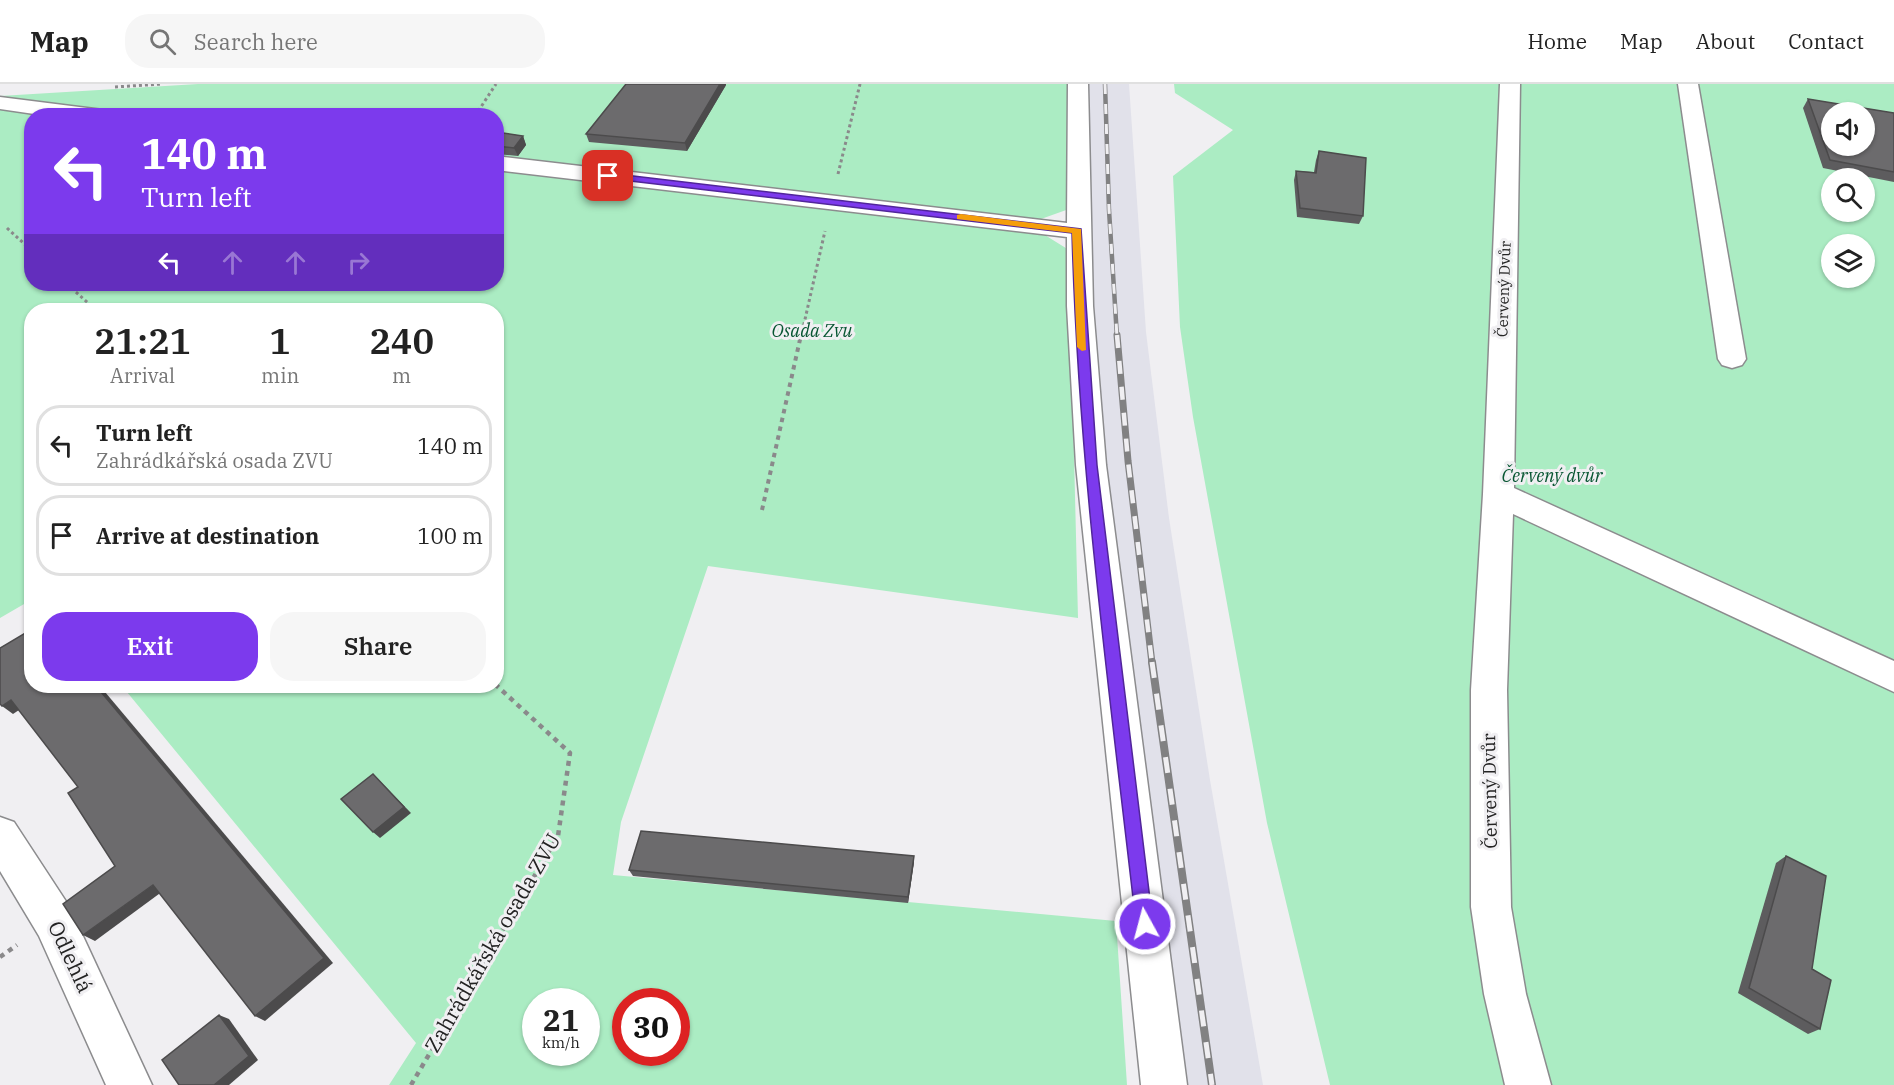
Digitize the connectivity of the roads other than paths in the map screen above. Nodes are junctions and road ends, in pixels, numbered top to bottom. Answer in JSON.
{"nodes":[{"id":1,"x":1078,"y":84,"type":"edge"},
{"id":2,"x":1510,"y":84,"type":"edge"},
{"id":3,"x":1688,"y":84,"type":"edge"},
{"id":4,"x":0,"y":103,"type":"edge"},
{"id":5,"x":40,"y":108,"type":"edge"},
{"id":6,"x":504,"y":164,"type":"edge"},
{"id":7,"x":1077,"y":231,"type":"junction"},
{"id":8,"x":1732,"y":359,"type":"dead end"},
{"id":9,"x":1498,"y":494,"type":"junction"},
{"id":10,"x":1894,"y":677,"type":"edge"},
{"id":11,"x":0,"y":835,"type":"edge"},
{"id":12,"x":129,"y":1085,"type":"edge"},
{"id":13,"x":1164,"y":1085,"type":"edge"},
{"id":14,"x":1528,"y":1085,"type":"edge"}],
"edges":[{"from":1,"to":7,"type":"street"},
{"from":2,"to":9,"type":"street","name":"Červený Dvůr"},
{"from":3,"to":8,"type":"street"},
{"from":4,"to":5,"type":"street"},
{"from":6,"to":7,"type":"street"},
{"from":7,"to":13,"type":"street"},
{"from":9,"to":10,"type":"street"},
{"from":9,"to":14,"type":"street","name":"Červený Dvůr"},
{"from":11,"to":12,"type":"street","name":"Odlehlá"}]}
